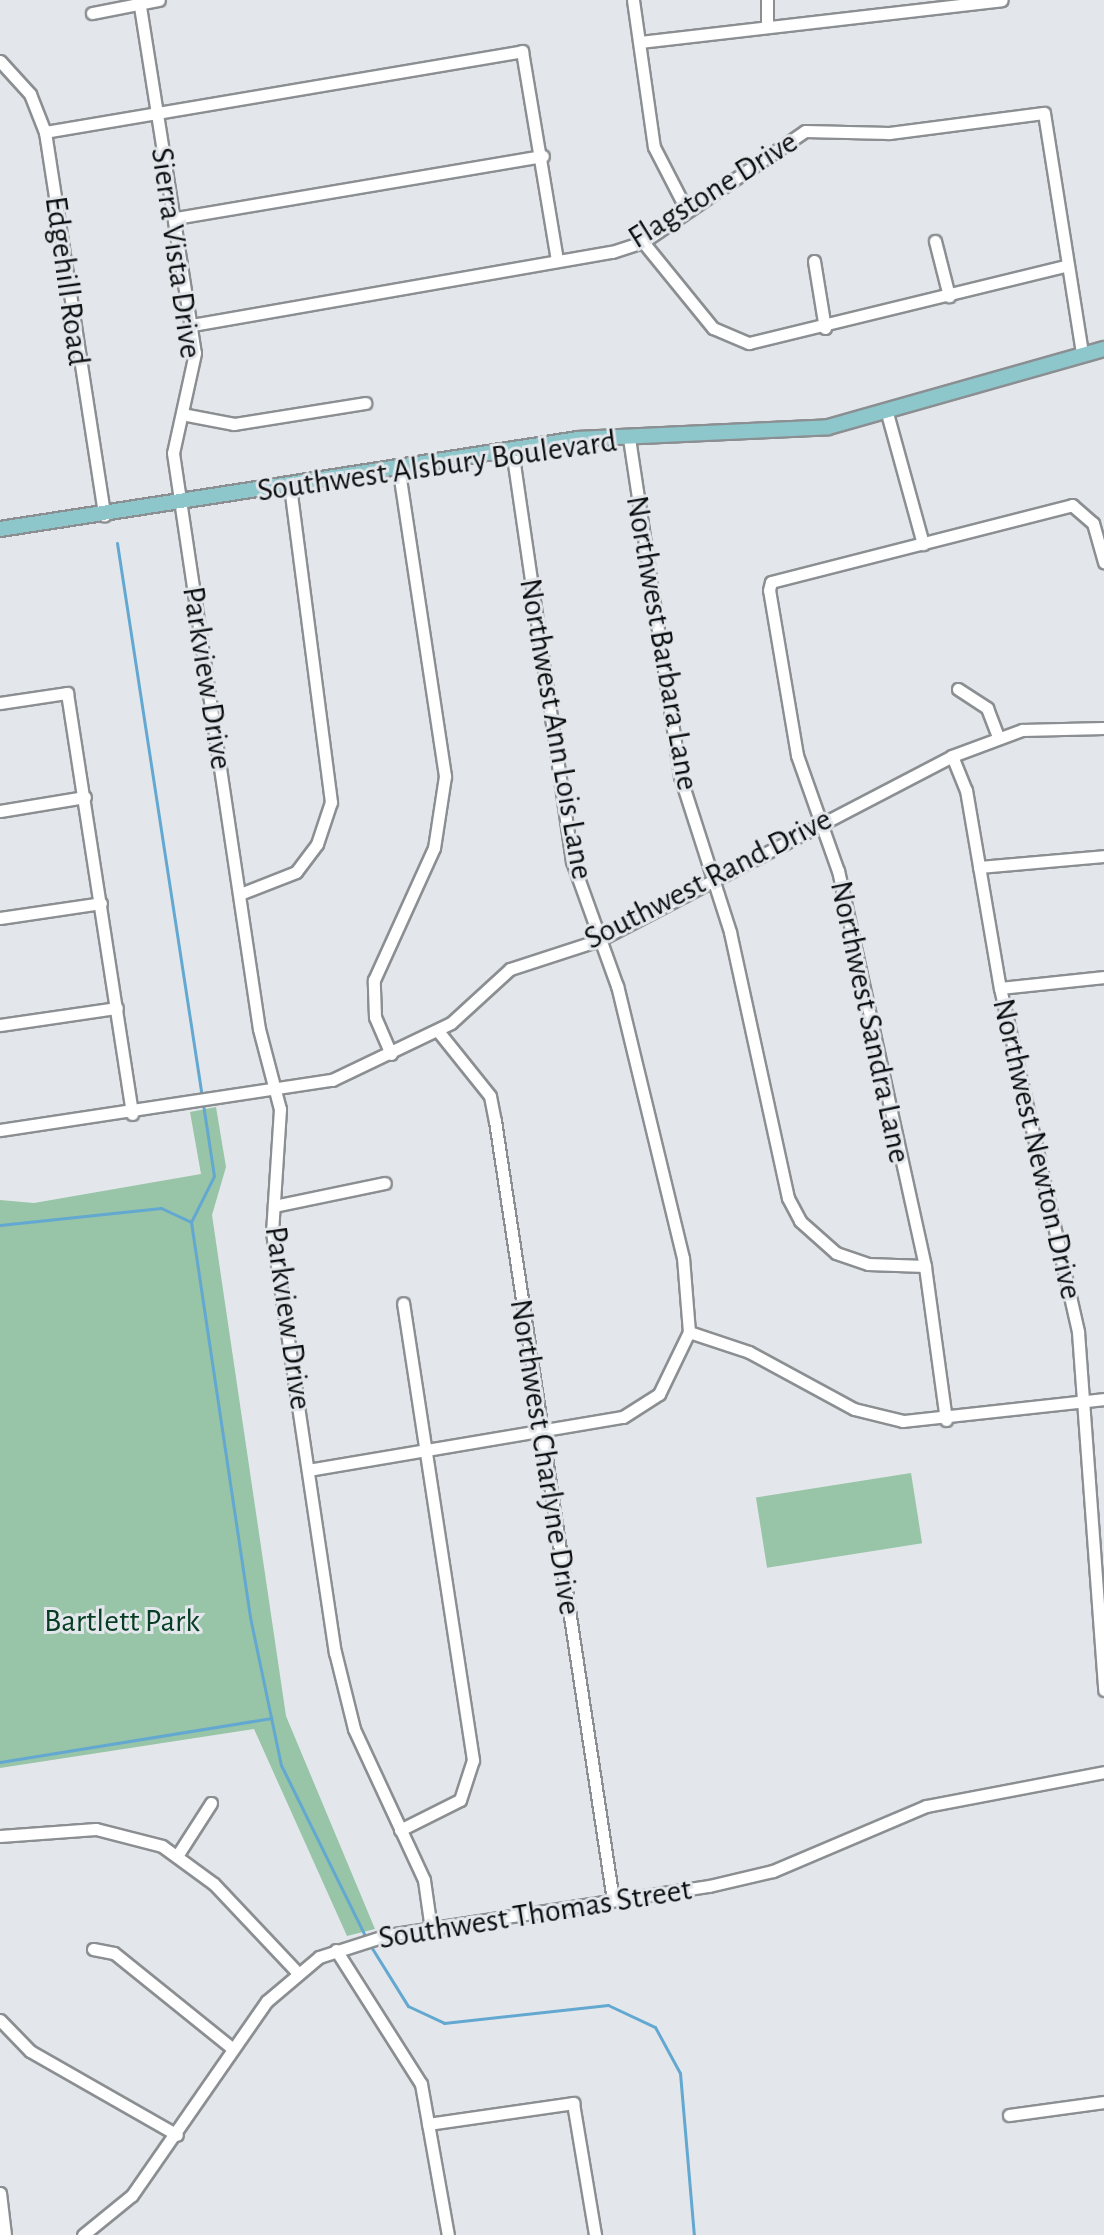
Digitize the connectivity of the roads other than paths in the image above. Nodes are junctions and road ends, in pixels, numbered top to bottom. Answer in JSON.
{"nodes":[{"id":1,"x":159,"y":0,"type":"edge"},
{"id":2,"x":633,"y":0,"type":"edge"},
{"id":3,"x":767,"y":0,"type":"edge"},
{"id":4,"x":1002,"y":0,"type":"edge"},
{"id":5,"x":139,"y":2,"type":"edge"},
{"id":6,"x":909,"y":4,"type":"edge"},
{"id":7,"x":92,"y":13,"type":"dead end"},
{"id":8,"x":767,"y":24,"type":"junction"},
{"id":9,"x":640,"y":42,"type":"junction"},
{"id":10,"x":0,"y":61,"type":"edge"},
{"id":11,"x":155,"y":114,"type":"junction"},
{"id":12,"x":45,"y":132,"type":"junction"},
{"id":13,"x":543,"y":156,"type":"junction"},
{"id":14,"x":687,"y":211,"type":"junction"},
{"id":15,"x":176,"y":218,"type":"junction"},
{"id":16,"x":935,"y":241,"type":"dead end"},
{"id":17,"x":643,"y":242,"type":"junction"},
{"id":18,"x":557,"y":260,"type":"junction"},
{"id":19,"x":814,"y":261,"type":"dead end"},
{"id":20,"x":1064,"y":266,"type":"junction"},
{"id":21,"x":949,"y":296,"type":"junction"},
{"id":22,"x":192,"y":325,"type":"junction"},
{"id":23,"x":825,"y":328,"type":"junction"},
{"id":24,"x":1104,"y":349,"type":"edge"},
{"id":25,"x":1082,"y":354,"type":"junction"},
{"id":26,"x":365,"y":403,"type":"dead end"},
{"id":27,"x":887,"y":413,"type":"junction"},
{"id":28,"x":187,"y":415,"type":"junction"},
{"id":29,"x":629,"y":438,"type":"junction"},
{"id":30,"x":512,"y":448,"type":"junction"},
{"id":31,"x":398,"y":467,"type":"junction"},
{"id":32,"x":290,"y":486,"type":"junction"},
{"id":33,"x":179,"y":503,"type":"junction"},
{"id":34,"x":104,"y":515,"type":"junction"},
{"id":35,"x":0,"y":529,"type":"edge"},
{"id":36,"x":923,"y":544,"type":"junction"},
{"id":37,"x":1104,"y":562,"type":"edge"},
{"id":38,"x":958,"y":689,"type":"dead end"},
{"id":39,"x":0,"y":703,"type":"edge"},
{"id":40,"x":1104,"y":728,"type":"edge"},
{"id":41,"x":998,"y":736,"type":"junction"},
{"id":42,"x":952,"y":756,"type":"junction"},
{"id":43,"x":85,"y":797,"type":"junction"},
{"id":44,"x":0,"y":811,"type":"edge"},
{"id":45,"x":820,"y":820,"type":"junction"},
{"id":46,"x":1104,"y":856,"type":"edge"},
{"id":47,"x":979,"y":867,"type":"junction"},
{"id":48,"x":714,"y":876,"type":"junction"},
{"id":49,"x":240,"y":894,"type":"junction"},
{"id":50,"x":101,"y":903,"type":"junction"},
{"id":51,"x":0,"y":918,"type":"edge"},
{"id":52,"x":599,"y":940,"type":"junction"},
{"id":53,"x":1104,"y":977,"type":"edge"},
{"id":54,"x":1000,"y":988,"type":"junction"},
{"id":55,"x":117,"y":1008,"type":"junction"},
{"id":56,"x":0,"y":1025,"type":"edge"},
{"id":57,"x":438,"y":1031,"type":"junction"},
{"id":58,"x":391,"y":1054,"type":"junction"},
{"id":59,"x":276,"y":1092,"type":"junction"},
{"id":60,"x":132,"y":1114,"type":"junction"},
{"id":61,"x":0,"y":1130,"type":"edge"},
{"id":62,"x":385,"y":1183,"type":"dead end"},
{"id":63,"x":274,"y":1206,"type":"junction"},
{"id":64,"x":925,"y":1266,"type":"junction"},
{"id":65,"x":403,"y":1303,"type":"dead end"},
{"id":66,"x":689,"y":1332,"type":"junction"},
{"id":67,"x":1104,"y":1399,"type":"edge"},
{"id":68,"x":1086,"y":1402,"type":"junction"},
{"id":69,"x":946,"y":1420,"type":"junction"},
{"id":70,"x":542,"y":1433,"type":"junction"},
{"id":71,"x":424,"y":1452,"type":"junction"},
{"id":72,"x":308,"y":1470,"type":"junction"},
{"id":73,"x":1099,"y":1521,"type":"edge"},
{"id":74,"x":1102,"y":1644,"type":"edge"},
{"id":75,"x":1104,"y":1690,"type":"edge"},
{"id":76,"x":1104,"y":1772,"type":"edge"},
{"id":77,"x":211,"y":1803,"type":"dead end"},
{"id":78,"x":400,"y":1830,"type":"junction"},
{"id":79,"x":0,"y":1836,"type":"edge"},
{"id":80,"x":177,"y":1856,"type":"junction"},
{"id":81,"x":613,"y":1900,"type":"junction"},
{"id":82,"x":431,"y":1929,"type":"junction"},
{"id":83,"x":93,"y":1949,"type":"dead end"},
{"id":84,"x":336,"y":1950,"type":"junction"},
{"id":85,"x":296,"y":1971,"type":"junction"},
{"id":86,"x":0,"y":2020,"type":"edge"},
{"id":87,"x":233,"y":2049,"type":"junction"},
{"id":88,"x":1104,"y":2102,"type":"edge"},
{"id":89,"x":1009,"y":2115,"type":"dead end"},
{"id":90,"x":428,"y":2124,"type":"junction"},
{"id":91,"x":177,"y":2135,"type":"junction"},
{"id":92,"x":0,"y":2193,"type":"edge"},
{"id":93,"x":5,"y":2235,"type":"edge"},
{"id":94,"x":83,"y":2235,"type":"edge"},
{"id":95,"x":448,"y":2235,"type":"edge"},
{"id":96,"x":595,"y":2235,"type":"edge"}],
"edges":[{"from":1,"to":5,"type":"street"},
{"from":2,"to":9,"type":"street"},
{"from":3,"to":8,"type":"street"},
{"from":4,"to":6,"type":"street"},
{"from":5,"to":7,"type":"street"},
{"from":5,"to":11,"type":"street","name":"Sierra Vista Drive"},
{"from":6,"to":8,"type":"street"},
{"from":8,"to":9,"type":"street"},
{"from":9,"to":14,"type":"street"},
{"from":10,"to":12,"type":"street","name":"Edgehill Road"},
{"from":11,"to":12,"type":"street"},
{"from":11,"to":13,"type":"street"},
{"from":11,"to":15,"type":"street","name":"Sierra Vista Drive"},
{"from":12,"to":34,"type":"street","name":"Edgehill Road"},
{"from":13,"to":15,"type":"street"},
{"from":13,"to":18,"type":"street"},
{"from":14,"to":17,"type":"street","name":"Flagstone Drive"},
{"from":14,"to":20,"type":"street","name":"Flagstone Drive"},
{"from":15,"to":22,"type":"street","name":"Sierra Vista Drive"},
{"from":16,"to":21,"type":"street"},
{"from":17,"to":18,"type":"street","name":"Flagstone Drive"},
{"from":17,"to":23,"type":"street"},
{"from":18,"to":22,"type":"street","name":"Flagstone Drive"},
{"from":19,"to":23,"type":"street"},
{"from":20,"to":21,"type":"street"},
{"from":20,"to":25,"type":"street","name":"Flagstone Drive"},
{"from":21,"to":23,"type":"street"},
{"from":22,"to":28,"type":"street","name":"Sierra Vista Drive"},
{"from":24,"to":25,"type":"main road","name":"Southwest Alsbury Boulevard"},
{"from":25,"to":27,"type":"main road","name":"Southwest Alsbury Boulevard"},
{"from":26,"to":28,"type":"street"},
{"from":27,"to":29,"type":"main road","name":"Southwest Alsbury Boulevard"},
{"from":27,"to":36,"type":"street"},
{"from":28,"to":33,"type":"street","name":"Sierra Vista Drive"},
{"from":29,"to":30,"type":"main road","name":"Southwest Alsbury Boulevard"},
{"from":29,"to":48,"type":"street","name":"Northwest Barbara Lane"},
{"from":30,"to":31,"type":"main road","name":"Southwest Alsbury Boulevard"},
{"from":30,"to":52,"type":"street","name":"Northwest Ann Lois Lane"},
{"from":31,"to":32,"type":"main road","name":"Southwest Alsbury Boulevard"},
{"from":31,"to":58,"type":"street"},
{"from":32,"to":33,"type":"main road","name":"Southwest Alsbury Boulevard"},
{"from":32,"to":49,"type":"street"},
{"from":33,"to":34,"type":"main road","name":"Southwest Alsbury Boulevard"},
{"from":33,"to":49,"type":"street","name":"Parkview Drive"},
{"from":34,"to":35,"type":"main road","name":"Southwest Alsbury Boulevard"},
{"from":36,"to":37,"type":"street"},
{"from":36,"to":45,"type":"street","name":"Northwest Sandra Lane"},
{"from":38,"to":41,"type":"street"},
{"from":39,"to":43,"type":"street"},
{"from":40,"to":41,"type":"street","name":"Southwest Rand Drive"},
{"from":41,"to":42,"type":"street","name":"Southwest Rand Drive"},
{"from":42,"to":45,"type":"street","name":"Southwest Rand Drive"},
{"from":42,"to":47,"type":"street","name":"Northwest Newton Drive"},
{"from":43,"to":44,"type":"street"},
{"from":43,"to":50,"type":"street"},
{"from":45,"to":48,"type":"street","name":"Southwest Rand Drive"},
{"from":45,"to":64,"type":"street","name":"Northwest Sandra Lane"},
{"from":46,"to":47,"type":"street"},
{"from":47,"to":54,"type":"street","name":"Northwest Newton Drive"},
{"from":48,"to":52,"type":"street","name":"Southwest Rand Drive"},
{"from":48,"to":64,"type":"street","name":"Northwest Barbara Lane"},
{"from":49,"to":59,"type":"street","name":"Parkview Drive"},
{"from":50,"to":51,"type":"street"},
{"from":50,"to":55,"type":"street"},
{"from":52,"to":57,"type":"street","name":"Southwest Rand Drive"},
{"from":52,"to":66,"type":"street","name":"Northwest Ann Lois Lane"},
{"from":53,"to":54,"type":"street"},
{"from":54,"to":68,"type":"street","name":"Northwest Newton Drive"},
{"from":55,"to":56,"type":"street"},
{"from":55,"to":60,"type":"street"},
{"from":57,"to":58,"type":"street","name":"Southwest Rand Drive"},
{"from":57,"to":70,"type":"street","name":"Northwest Charlyne Drive"},
{"from":58,"to":59,"type":"street","name":"Southwest Rand Drive"},
{"from":59,"to":60,"type":"street","name":"Southwest Rand Drive"},
{"from":59,"to":63,"type":"street","name":"Parkview Drive"},
{"from":60,"to":61,"type":"street","name":"Southwest Rand Drive"},
{"from":62,"to":63,"type":"street"},
{"from":63,"to":72,"type":"street","name":"Parkview Drive"},
{"from":64,"to":69,"type":"street","name":"Northwest Sandra Lane"},
{"from":65,"to":71,"type":"street"},
{"from":66,"to":69,"type":"street"},
{"from":66,"to":70,"type":"street"},
{"from":67,"to":68,"type":"street"},
{"from":68,"to":69,"type":"street"},
{"from":68,"to":73,"type":"street","name":"Northwest Newton Drive"},
{"from":70,"to":71,"type":"street"},
{"from":70,"to":81,"type":"street","name":"Northwest Charlyne Drive"},
{"from":71,"to":72,"type":"street"},
{"from":71,"to":78,"type":"street"},
{"from":72,"to":78,"type":"street","name":"Parkview Drive"},
{"from":73,"to":74,"type":"street","name":"Northwest Newton Drive"},
{"from":74,"to":75,"type":"street","name":"Northwest Newton Drive"},
{"from":76,"to":81,"type":"street","name":"Southwest Thomas Street"},
{"from":77,"to":80,"type":"street"},
{"from":78,"to":82,"type":"street","name":"Parkview Drive"},
{"from":79,"to":80,"type":"street"},
{"from":80,"to":85,"type":"street"},
{"from":81,"to":82,"type":"street","name":"Southwest Thomas Street"},
{"from":82,"to":84,"type":"street","name":"Southwest Thomas Street"},
{"from":83,"to":87,"type":"street"},
{"from":84,"to":85,"type":"street","name":"Southwest Thomas Street"},
{"from":84,"to":90,"type":"street"},
{"from":85,"to":87,"type":"street","name":"Southwest Thomas Street"},
{"from":86,"to":91,"type":"street"},
{"from":87,"to":91,"type":"street","name":"Southwest Thomas Street"},
{"from":88,"to":89,"type":"street"},
{"from":90,"to":95,"type":"street"},
{"from":90,"to":96,"type":"street"},
{"from":91,"to":94,"type":"street","name":"Southwest Thomas Street"},
{"from":92,"to":93,"type":"street"}]}
